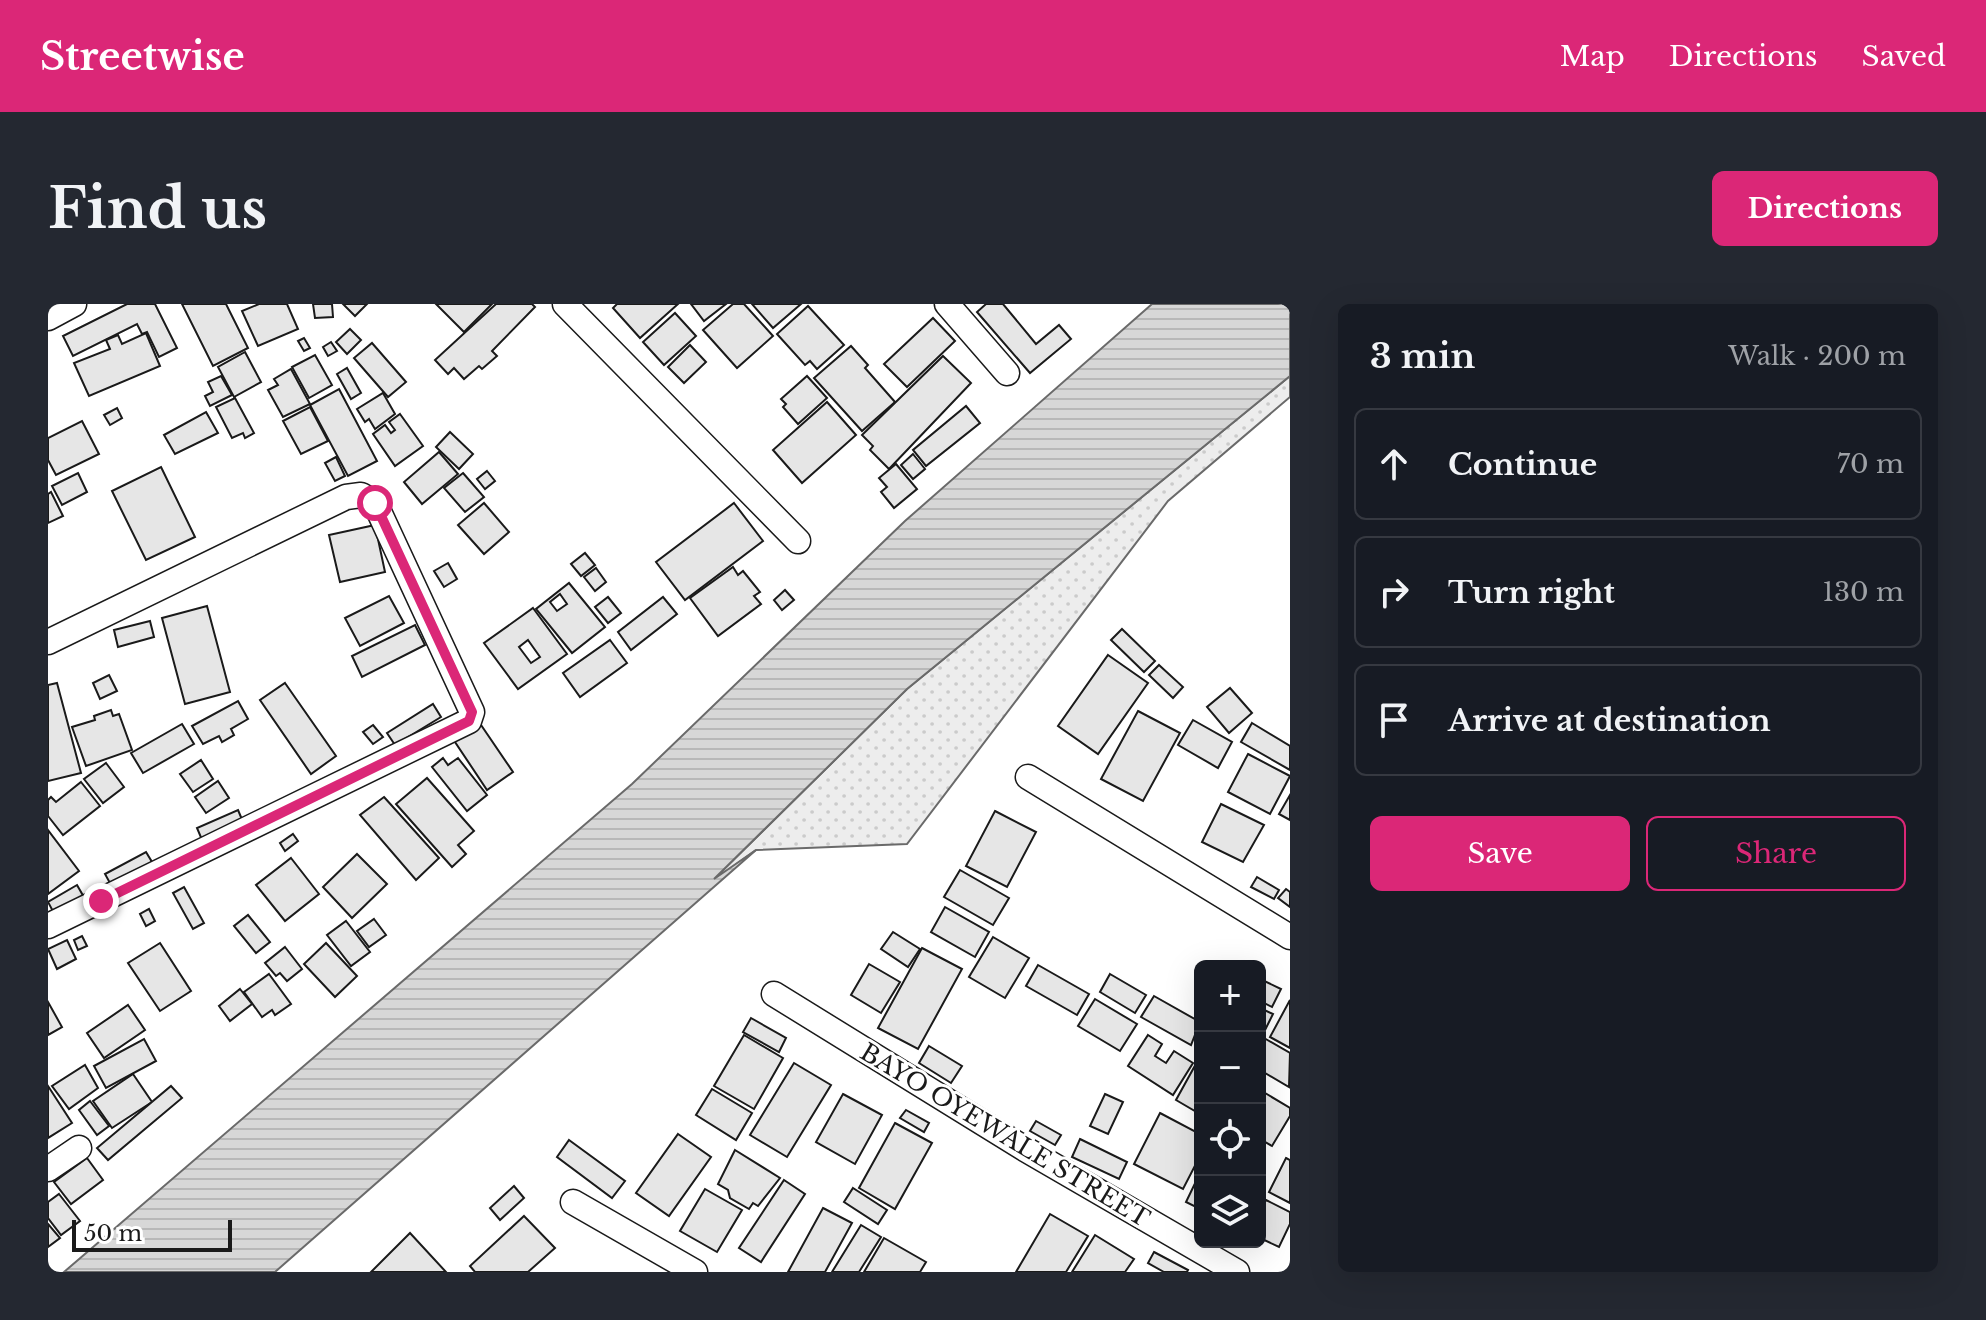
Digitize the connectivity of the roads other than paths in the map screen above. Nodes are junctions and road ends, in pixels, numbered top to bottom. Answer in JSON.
{"nodes":[{"id":1,"x":74,"y":304,"type":"edge"},
{"id":2,"x":565,"y":304,"type":"edge"},
{"id":3,"x":952,"y":306,"type":"edge"},
{"id":4,"x":48,"y":318,"type":"edge"},
{"id":5,"x":1007,"y":373,"type":"dead end"},
{"id":6,"x":798,"y":541,"type":"dead end"},
{"id":7,"x":48,"y":642,"type":"edge"},
{"id":8,"x":1028,"y":777,"type":"dead end"},
{"id":9,"x":48,"y":926,"type":"edge"},
{"id":10,"x":1290,"y":937,"type":"edge"},
{"id":11,"x":774,"y":994,"type":"dead end"},
{"id":12,"x":79,"y":1148,"type":"dead end"},
{"id":13,"x":48,"y":1169,"type":"edge"},
{"id":14,"x":573,"y":1202,"type":"dead end"},
{"id":15,"x":695,"y":1272,"type":"edge"},
{"id":16,"x":1237,"y":1272,"type":"edge"}],
"edges":[{"from":1,"to":4,"type":"street"},
{"from":2,"to":6,"type":"street"},
{"from":3,"to":5,"type":"street"},
{"from":7,"to":9,"type":"street"},
{"from":8,"to":10,"type":"street"},
{"from":11,"to":16,"type":"street","name":"BAYO OYEWALE STREET"},
{"from":12,"to":13,"type":"street"},
{"from":14,"to":15,"type":"street"}]}
